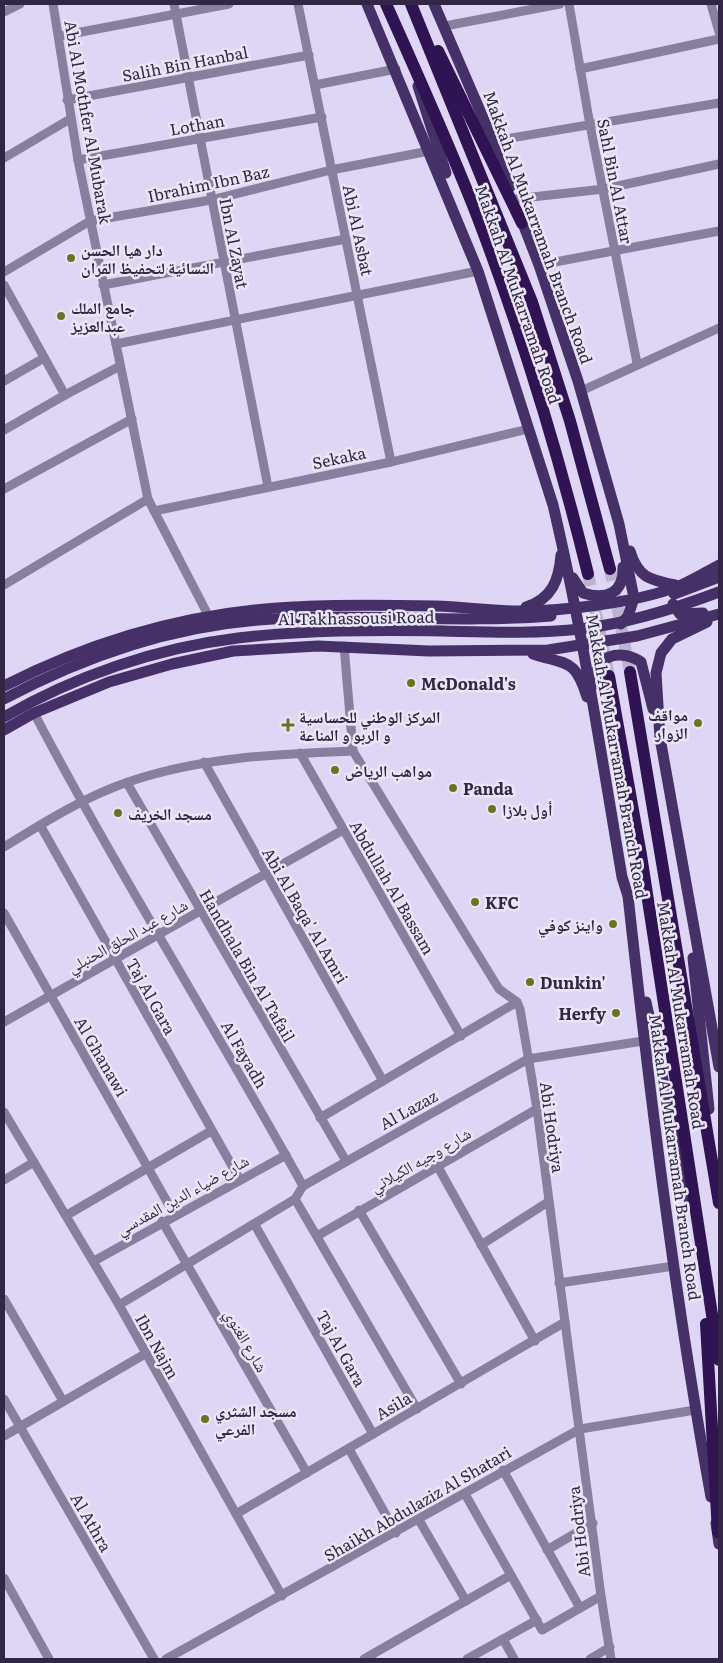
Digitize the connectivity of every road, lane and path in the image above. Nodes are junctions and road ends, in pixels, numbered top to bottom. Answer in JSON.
{"nodes":[{"id":1,"x":20,"y":4,"type":"edge"},
{"id":2,"x":53,"y":4,"type":"edge"},
{"id":3,"x":174,"y":4,"type":"edge"},
{"id":4,"x":229,"y":4,"type":"edge"},
{"id":5,"x":298,"y":4,"type":"edge"},
{"id":6,"x":367,"y":4,"type":"edge"},
{"id":7,"x":386,"y":4,"type":"edge"},
{"id":8,"x":412,"y":4,"type":"edge"},
{"id":9,"x":434,"y":4,"type":"edge"},
{"id":10,"x":560,"y":4,"type":"edge"},
{"id":11,"x":569,"y":4,"type":"edge"},
{"id":12,"x":711,"y":4,"type":"edge"},
{"id":13,"x":4,"y":12,"type":"edge"},
{"id":14,"x":176,"y":15,"type":"junction"},
{"id":15,"x":445,"y":26,"type":"junction"},
{"id":16,"x":719,"y":32,"type":"edge"},
{"id":17,"x":60,"y":36,"type":"junction"},
{"id":18,"x":719,"y":39,"type":"edge"},
{"id":19,"x":403,"y":42,"type":"junction"},
{"id":20,"x":309,"y":55,"type":"junction"},
{"id":21,"x":396,"y":69,"type":"junction"},
{"id":22,"x":580,"y":69,"type":"junction"},
{"id":23,"x":187,"y":78,"type":"junction"},
{"id":24,"x":315,"y":85,"type":"junction"},
{"id":25,"x":67,"y":100,"type":"junction"},
{"id":26,"x":719,"y":103,"type":"edge"},
{"id":27,"x":322,"y":118,"type":"junction"},
{"id":28,"x":70,"y":119,"type":"junction"},
{"id":29,"x":590,"y":125,"type":"junction"},
{"id":30,"x":199,"y":139,"type":"junction"},
{"id":31,"x":493,"y":141,"type":"junction"},
{"id":32,"x":430,"y":151,"type":"junction"},
{"id":33,"x":5,"y":154,"type":"edge"},
{"id":34,"x":78,"y":160,"type":"junction"},
{"id":35,"x":719,"y":164,"type":"edge"},
{"id":36,"x":331,"y":170,"type":"junction"},
{"id":37,"x":604,"y":189,"type":"junction"},
{"id":38,"x":514,"y":199,"type":"junction"},
{"id":39,"x":211,"y":200,"type":"junction"},
{"id":40,"x":90,"y":221,"type":"junction"},
{"id":41,"x":522,"y":224,"type":"junction"},
{"id":42,"x":719,"y":231,"type":"edge"},
{"id":43,"x":346,"y":239,"type":"junction"},
{"id":44,"x":615,"y":250,"type":"junction"},
{"id":45,"x":224,"y":263,"type":"junction"},
{"id":46,"x":539,"y":265,"type":"junction"},
{"id":47,"x":478,"y":271,"type":"junction"},
{"id":48,"x":4,"y":272,"type":"edge"},
{"id":49,"x":4,"y":285,"type":"edge"},
{"id":50,"x":103,"y":285,"type":"junction"},
{"id":51,"x":358,"y":296,"type":"junction"},
{"id":52,"x":235,"y":320,"type":"junction"},
{"id":53,"x":719,"y":328,"type":"edge"},
{"id":54,"x":116,"y":344,"type":"junction"},
{"id":55,"x":44,"y":358,"type":"junction"},
{"id":56,"x":637,"y":364,"type":"junction"},
{"id":57,"x":120,"y":366,"type":"junction"},
{"id":58,"x":4,"y":381,"type":"edge"},
{"id":59,"x":581,"y":390,"type":"junction"},
{"id":60,"x":65,"y":395,"type":"junction"},
{"id":61,"x":132,"y":419,"type":"junction"},
{"id":62,"x":528,"y":429,"type":"junction"},
{"id":63,"x":4,"y":430,"type":"edge"},
{"id":64,"x":391,"y":462,"type":"junction"},
{"id":65,"x":268,"y":487,"type":"junction"},
{"id":66,"x":4,"y":489,"type":"edge"},
{"id":67,"x":148,"y":499,"type":"junction"},
{"id":68,"x":154,"y":511,"type":"junction"},
{"id":69,"x":619,"y":524,"type":"junction"},
{"id":70,"x":561,"y":540,"type":"junction"},
{"id":71,"x":719,"y":565,"type":"edge"},
{"id":72,"x":610,"y":569,"type":"tunnel mouth"},
{"id":73,"x":588,"y":574,"type":"tunnel mouth"},
{"id":74,"x":719,"y":577,"type":"edge"},
{"id":75,"x":4,"y":585,"type":"edge"},
{"id":76,"x":678,"y":586,"type":"junction"},
{"id":77,"x":719,"y":592,"type":"edge"},
{"id":78,"x":634,"y":598,"type":"junction"},
{"id":79,"x":575,"y":607,"type":"junction"},
{"id":80,"x":513,"y":611,"type":"junction"},
{"id":81,"x":719,"y":614,"type":"edge"},
{"id":82,"x":208,"y":615,"type":"junction"},
{"id":83,"x":583,"y":645,"type":"junction"},
{"id":84,"x":344,"y":646,"type":"junction"},
{"id":85,"x":520,"y":650,"type":"junction"},
{"id":86,"x":630,"y":672,"type":"tunnel mouth"},
{"id":87,"x":609,"y":676,"type":"tunnel mouth"},
{"id":88,"x":4,"y":686,"type":"edge"},
{"id":89,"x":4,"y":699,"type":"edge"},
{"id":90,"x":34,"y":713,"type":"junction"},
{"id":91,"x":7,"y":715,"type":"edge"},
{"id":92,"x":4,"y":730,"type":"edge"},
{"id":93,"x":660,"y":738,"type":"junction"},
{"id":94,"x":601,"y":742,"type":"junction"},
{"id":95,"x":353,"y":751,"type":"junction"},
{"id":96,"x":300,"y":753,"type":"junction"},
{"id":97,"x":204,"y":762,"type":"junction"},
{"id":98,"x":127,"y":783,"type":"junction"},
{"id":99,"x":81,"y":803,"type":"junction"},
{"id":100,"x":40,"y":825,"type":"junction"},
{"id":101,"x":343,"y":830,"type":"junction"},
{"id":102,"x":4,"y":846,"type":"edge"},
{"id":103,"x":684,"y":870,"type":"junction"},
{"id":104,"x":266,"y":874,"type":"junction"},
{"id":105,"x":628,"y":896,"type":"junction"},
{"id":106,"x":200,"y":911,"type":"junction"},
{"id":107,"x":4,"y":913,"type":"edge"},
{"id":108,"x":159,"y":934,"type":"junction"},
{"id":109,"x":114,"y":959,"type":"junction"},
{"id":110,"x":50,"y":996,"type":"junction"},
{"id":111,"x":516,"y":1002,"type":"junction"},
{"id":112,"x":4,"y":1022,"type":"edge"},
{"id":113,"x":461,"y":1036,"type":"junction"},
{"id":114,"x":643,"y":1041,"type":"junction"},
{"id":115,"x":528,"y":1059,"type":"junction"},
{"id":116,"x":719,"y":1067,"type":"edge"},
{"id":117,"x":384,"y":1081,"type":"junction"},
{"id":118,"x":537,"y":1109,"type":"junction"},
{"id":119,"x":5,"y":1117,"type":"edge"},
{"id":120,"x":320,"y":1118,"type":"junction"},
{"id":121,"x":211,"y":1131,"type":"junction"},
{"id":122,"x":286,"y":1155,"type":"junction"},
{"id":123,"x":346,"y":1161,"type":"junction"},
{"id":124,"x":34,"y":1162,"type":"junction"},
{"id":125,"x":438,"y":1167,"type":"junction"},
{"id":126,"x":149,"y":1168,"type":"junction"},
{"id":127,"x":4,"y":1180,"type":"edge"},
{"id":128,"x":240,"y":1180,"type":"junction"},
{"id":129,"x":303,"y":1186,"type":"junction"},
{"id":130,"x":717,"y":1188,"type":"junction"},
{"id":131,"x":295,"y":1199,"type":"junction"},
{"id":132,"x":548,"y":1202,"type":"junction"},
{"id":133,"x":719,"y":1203,"type":"edge"},
{"id":134,"x":359,"y":1210,"type":"junction"},
{"id":135,"x":174,"y":1214,"type":"junction"},
{"id":136,"x":67,"y":1215,"type":"junction"},
{"id":137,"x":162,"y":1221,"type":"junction"},
{"id":138,"x":255,"y":1225,"type":"junction"},
{"id":139,"x":317,"y":1236,"type":"junction"},
{"id":140,"x":482,"y":1245,"type":"junction"},
{"id":141,"x":702,"y":1260,"type":"junction"},
{"id":142,"x":94,"y":1261,"type":"junction"},
{"id":143,"x":187,"y":1266,"type":"junction"},
{"id":144,"x":674,"y":1266,"type":"junction"},
{"id":145,"x":559,"y":1284,"type":"junction"},
{"id":146,"x":4,"y":1299,"type":"edge"},
{"id":147,"x":119,"y":1305,"type":"junction"},
{"id":148,"x":565,"y":1322,"type":"junction"},
{"id":149,"x":535,"y":1341,"type":"junction"},
{"id":150,"x":145,"y":1354,"type":"junction"},
{"id":151,"x":719,"y":1360,"type":"edge"},
{"id":152,"x":461,"y":1384,"type":"junction"},
{"id":153,"x":4,"y":1399,"type":"edge"},
{"id":154,"x":63,"y":1401,"type":"junction"},
{"id":155,"x":417,"y":1409,"type":"junction"},
{"id":156,"x":696,"y":1410,"type":"junction"},
{"id":157,"x":20,"y":1427,"type":"junction"},
{"id":158,"x":580,"y":1429,"type":"junction"},
{"id":159,"x":373,"y":1434,"type":"junction"},
{"id":160,"x":4,"y":1436,"type":"edge"},
{"id":161,"x":349,"y":1449,"type":"junction"},
{"id":162,"x":503,"y":1470,"type":"junction"},
{"id":163,"x":307,"y":1473,"type":"junction"},
{"id":164,"x":465,"y":1494,"type":"junction"},
{"id":165,"x":236,"y":1514,"type":"junction"},
{"id":166,"x":419,"y":1520,"type":"junction"},
{"id":167,"x":593,"y":1523,"type":"junction"},
{"id":168,"x":396,"y":1533,"type":"junction"},
{"id":169,"x":718,"y":1538,"type":"edge"},
{"id":170,"x":547,"y":1550,"type":"junction"},
{"id":171,"x":511,"y":1575,"type":"junction"},
{"id":172,"x":4,"y":1578,"type":"edge"},
{"id":173,"x":282,"y":1596,"type":"junction"},
{"id":174,"x":601,"y":1596,"type":"junction"},
{"id":175,"x":466,"y":1602,"type":"junction"},
{"id":176,"x":580,"y":1608,"type":"junction"},
{"id":177,"x":537,"y":1620,"type":"junction"},
{"id":178,"x":503,"y":1639,"type":"junction"},
{"id":179,"x":610,"y":1647,"type":"junction"},
{"id":180,"x":49,"y":1659,"type":"edge"},
{"id":181,"x":154,"y":1659,"type":"edge"},
{"id":182,"x":166,"y":1659,"type":"edge"},
{"id":183,"x":364,"y":1659,"type":"edge"},
{"id":184,"x":468,"y":1659,"type":"edge"},
{"id":185,"x":514,"y":1659,"type":"edge"},
{"id":186,"x":590,"y":1659,"type":"edge"},
{"id":187,"x":612,"y":1659,"type":"edge"}],
"edges":[{"from":1,"to":13,"type":"street"},
{"from":2,"to":17,"type":"street","name":"Abi Al Mothfer Al Mubarak"},
{"from":3,"to":14,"type":"street","name":"Ibn Al Zayat"},
{"from":4,"to":14,"type":"street"},
{"from":5,"to":20,"type":"street","name":"Abi Al Asbat"},
{"from":6,"to":21,"type":"main road","name":"Makkah Al Mukarramah Branch Road"},
{"from":7,"to":19,"type":"highway","name":"Makkah Al Mukarramah Road"},
{"from":8,"to":41,"type":"highway"},
{"from":8,"to":72,"type":"highway","name":"Makkah Al Mukarramah Road"},
{"from":9,"to":15,"type":"main road","name":"Makkah Al Mukarramah Branch Road"},
{"from":10,"to":15,"type":"street"},
{"from":11,"to":22,"type":"street","name":"Sahl Bin Al Attar"},
{"from":12,"to":16,"type":"street"},
{"from":14,"to":17,"type":"street"},
{"from":14,"to":23,"type":"street","name":"Ibn Al Zayat"},
{"from":15,"to":31,"type":"main road","name":"Makkah Al Mukarramah Branch Road"},
{"from":17,"to":25,"type":"street","name":"Abi Al Mothfer Al Mubarak"},
{"from":18,"to":22,"type":"street"},
{"from":19,"to":47,"type":"main road"},
{"from":19,"to":73,"type":"highway","name":"Makkah Al Mukarramah Road"},
{"from":20,"to":23,"type":"street","name":"Salih Bin Hanbal"},
{"from":20,"to":24,"type":"street","name":"Abi Al Asbat"},
{"from":21,"to":24,"type":"street"},
{"from":21,"to":32,"type":"main road","name":"Makkah Al Mukarramah Branch Road"},
{"from":22,"to":29,"type":"street","name":"Sahl Bin Al Attar"},
{"from":23,"to":25,"type":"street","name":"Salih Bin Hanbal"},
{"from":23,"to":30,"type":"street","name":"Ibn Al Zayat"},
{"from":24,"to":27,"type":"street","name":"Abi Al Asbat"},
{"from":25,"to":28,"type":"street","name":"Abi Al Mothfer Al Mubarak"},
{"from":26,"to":29,"type":"street"},
{"from":27,"to":30,"type":"street","name":"Lothan"},
{"from":27,"to":36,"type":"street","name":"Abi Al Asbat"},
{"from":28,"to":33,"type":"street"},
{"from":28,"to":34,"type":"street","name":"Abi Al Mothfer Al Mubarak"},
{"from":29,"to":31,"type":"street"},
{"from":29,"to":37,"type":"street","name":"Sahl Bin Al Attar"},
{"from":30,"to":34,"type":"street","name":"Lothan"},
{"from":30,"to":39,"type":"street","name":"Ibn Al Zayat"},
{"from":31,"to":38,"type":"main road","name":"Makkah Al Mukarramah Branch Road"},
{"from":32,"to":36,"type":"street","name":"Ibrahim Ibn Baz"},
{"from":32,"to":47,"type":"main road","name":"Makkah Al Mukarramah Branch Road"},
{"from":34,"to":40,"type":"street","name":"Abi Al Mothfer Al Mubarak"},
{"from":35,"to":37,"type":"street"},
{"from":36,"to":39,"type":"street","name":"Ibrahim Ibn Baz"},
{"from":36,"to":43,"type":"street","name":"Abi Al Asbat"},
{"from":37,"to":38,"type":"street"},
{"from":37,"to":44,"type":"street","name":"Sahl Bin Al Attar"},
{"from":38,"to":41,"type":"main road","name":"Makkah Al Mukarramah Branch Road"},
{"from":39,"to":40,"type":"street","name":"Ibrahim Ibn Baz"},
{"from":39,"to":45,"type":"street","name":"Ibn Al Zayat"},
{"from":40,"to":48,"type":"street","name":"Ibrahim Ibn Baz"},
{"from":40,"to":50,"type":"street","name":"Abi Al Mothfer Al Mubarak"},
{"from":41,"to":46,"type":"main road","name":"Makkah Al Mukarramah Branch Road"},
{"from":42,"to":44,"type":"street"},
{"from":43,"to":45,"type":"street"},
{"from":43,"to":51,"type":"street","name":"Abi Al Asbat"},
{"from":44,"to":46,"type":"street"},
{"from":44,"to":56,"type":"street","name":"Sahl Bin Al Attar"},
{"from":45,"to":50,"type":"street"},
{"from":45,"to":52,"type":"street","name":"Ibn Al Zayat"},
{"from":46,"to":59,"type":"main road","name":"Makkah Al Mukarramah Branch Road"},
{"from":47,"to":51,"type":"street"},
{"from":47,"to":62,"type":"main road","name":"Makkah Al Mukarramah Branch Road"},
{"from":49,"to":55,"type":"street"},
{"from":50,"to":54,"type":"street","name":"Abi Al Mothfer Al Mubarak"},
{"from":51,"to":52,"type":"street"},
{"from":51,"to":64,"type":"street","name":"Abi Al Asbat"},
{"from":52,"to":54,"type":"street"},
{"from":52,"to":65,"type":"street","name":"Ibn Al Zayat"},
{"from":53,"to":56,"type":"street"},
{"from":54,"to":57,"type":"street","name":"Abi Al Mothfer Al Mubarak"},
{"from":55,"to":58,"type":"street"},
{"from":55,"to":60,"type":"street"},
{"from":56,"to":59,"type":"street"},
{"from":57,"to":60,"type":"street"},
{"from":57,"to":61,"type":"street","name":"Abi Al Mothfer Al Mubarak"},
{"from":59,"to":69,"type":"main road","name":"Makkah Al Mukarramah Branch Road"},
{"from":60,"to":63,"type":"street"},
{"from":61,"to":66,"type":"street"},
{"from":61,"to":67,"type":"street","name":"Abi Al Mothfer Al Mubarak"},
{"from":62,"to":64,"type":"street","name":"Sekaka"},
{"from":62,"to":70,"type":"main road","name":"Makkah Al Mukarramah Branch Road"},
{"from":64,"to":65,"type":"street","name":"Sekaka"},
{"from":65,"to":68,"type":"street","name":"Sekaka"},
{"from":67,"to":68,"type":"street","name":"Abi Al Mothfer Al Mubarak"},
{"from":67,"to":75,"type":"street"},
{"from":68,"to":82,"type":"street","name":"Abi Al Mothfer Al Mubarak"},
{"from":69,"to":70,"type":"main road"},
{"from":69,"to":76,"type":"main road"},
{"from":69,"to":78,"type":"main road"},
{"from":70,"to":79,"type":"main road","name":"Makkah Al Mukarramah Branch Road"},
{"from":70,"to":80,"type":"main road"},
{"from":71,"to":76,"type":"main road"},
{"from":74,"to":89,"type":"main road","name":"Al Takhassousi Road"},
{"from":76,"to":78,"type":"main road"},
{"from":76,"to":81,"type":"main road"},
{"from":77,"to":91,"type":"main road","name":"Al Takhassousi Road"},
{"from":78,"to":79,"type":"main road"},
{"from":78,"to":83,"type":"main road"},
{"from":79,"to":80,"type":"main road"},
{"from":79,"to":83,"type":"main road","name":"Makkah Al Mukarramah Branch Road"},
{"from":80,"to":82,"type":"main road"},
{"from":81,"to":83,"type":"main road"},
{"from":81,"to":93,"type":"main road"},
{"from":82,"to":88,"type":"main road"},
{"from":83,"to":85,"type":"main road"},
{"from":83,"to":94,"type":"main road","name":"Makkah Al Mukarramah Branch Road"},
{"from":84,"to":85,"type":"main road"},
{"from":84,"to":90,"type":"main road"},
{"from":84,"to":95,"type":"street"},
{"from":85,"to":94,"type":"main road"},
{"from":86,"to":130,"type":"highway","name":"Makkah Al Mukarramah Road"},
{"from":87,"to":141,"type":"highway","name":"Makkah Al Mukarramah Road"},
{"from":90,"to":92,"type":"main road"},
{"from":90,"to":99,"type":"street","name":"Al Fayadh"},
{"from":93,"to":94,"type":"main road"},
{"from":93,"to":103,"type":"main road"},
{"from":94,"to":105,"type":"main road","name":"Makkah Al Mukarramah Branch Road"},
{"from":95,"to":96,"type":"street"},
{"from":95,"to":111,"type":"street"},
{"from":96,"to":97,"type":"street"},
{"from":96,"to":101,"type":"street","name":"Abdullah Al Bassam"},
{"from":97,"to":98,"type":"street"},
{"from":97,"to":104,"type":"street","name":"Abi Al Baqa' Al Amri"},
{"from":98,"to":99,"type":"street"},
{"from":98,"to":106,"type":"street","name":"Handhala Bin Al Tafail"},
{"from":99,"to":100,"type":"street"},
{"from":99,"to":108,"type":"street","name":"Al Fayadh"},
{"from":100,"to":102,"type":"street"},
{"from":100,"to":109,"type":"street","name":"Taj Al Gara"},
{"from":101,"to":104,"type":"street","name":"شارع عبد الحلق الحنبلي"},
{"from":101,"to":113,"type":"street","name":"Abdullah Al Bassam"},
{"from":103,"to":116,"type":"main road"},
{"from":103,"to":130,"type":"main road"},
{"from":104,"to":106,"type":"street","name":"شارع عبد الحلق الحنبلي"},
{"from":104,"to":117,"type":"street","name":"Abi Al Baqa' Al Amri"},
{"from":105,"to":114,"type":"main road","name":"Makkah Al Mukarramah Branch Road"},
{"from":105,"to":141,"type":"main road"},
{"from":106,"to":108,"type":"street","name":"شارع عبد الحلق الحنبلي"},
{"from":106,"to":120,"type":"street","name":"Handhala Bin Al Tafail"},
{"from":107,"to":110,"type":"street","name":"Al Ghanawi"},
{"from":108,"to":109,"type":"street","name":"شارع عبد الحلق الحنبلي"},
{"from":108,"to":122,"type":"street","name":"Al Fayadh"},
{"from":109,"to":110,"type":"street","name":"شارع عبد الحلق الحنبلي"},
{"from":109,"to":121,"type":"street","name":"Taj Al Gara"},
{"from":110,"to":112,"type":"street","name":"شارع عبد الحلق الحنبلي"},
{"from":110,"to":126,"type":"street","name":"Al Ghanawi"},
{"from":111,"to":113,"type":"street"},
{"from":111,"to":115,"type":"street","name":"Abi Hodriya"},
{"from":113,"to":117,"type":"street"},
{"from":114,"to":115,"type":"street"},
{"from":114,"to":144,"type":"main road","name":"Makkah Al Mukarramah Branch Road"},
{"from":115,"to":118,"type":"street","name":"Abi Hodriya"},
{"from":115,"to":123,"type":"street","name":"Al Lazaz"},
{"from":117,"to":120,"type":"street"},
{"from":118,"to":125,"type":"street","name":"شارع وجيه الكيلاني"},
{"from":118,"to":132,"type":"street","name":"Abi Hodriya"},
{"from":119,"to":124,"type":"street","name":"Ibn Najm"},
{"from":120,"to":123,"type":"street","name":"Handhala Bin Al Tafail"},
{"from":121,"to":126,"type":"street"},
{"from":121,"to":128,"type":"street","name":"Taj Al Gara"},
{"from":122,"to":128,"type":"street","name":"شارع ضياء الدين المقدسي"},
{"from":122,"to":129,"type":"street","name":"Al Fayadh"},
{"from":123,"to":129,"type":"street","name":"Al Lazaz"},
{"from":124,"to":127,"type":"street"},
{"from":124,"to":136,"type":"street","name":"Ibn Najm"},
{"from":125,"to":134,"type":"street","name":"شارع وجيه الكيلاني"},
{"from":125,"to":140,"type":"street"},
{"from":126,"to":135,"type":"street","name":"Al Ghanawi"},
{"from":126,"to":136,"type":"street"},
{"from":128,"to":135,"type":"street","name":"شارع ضياء الدين المقدسي"},
{"from":129,"to":131,"type":"street"},
{"from":130,"to":133,"type":"highway","name":"Makkah Al Mukarramah Road"},
{"from":131,"to":138,"type":"street"},
{"from":131,"to":139,"type":"street"},
{"from":132,"to":140,"type":"street"},
{"from":132,"to":145,"type":"street","name":"Abi Hodriya"},
{"from":134,"to":139,"type":"street","name":"شارع وجيه الكيلاني"},
{"from":134,"to":152,"type":"street"},
{"from":135,"to":137,"type":"street","name":"شارع ضياء الدين المقدسي"},
{"from":136,"to":142,"type":"street","name":"Ibn Najm"},
{"from":137,"to":142,"type":"street","name":"شارع ضياء الدين المقدسي"},
{"from":137,"to":143,"type":"street","name":"شارع الغنوي"},
{"from":138,"to":143,"type":"street"},
{"from":138,"to":159,"type":"street","name":"Taj Al Gara"},
{"from":139,"to":155,"type":"street"},
{"from":140,"to":149,"type":"street"},
{"from":141,"to":151,"type":"highway","name":"Makkah Al Mukarramah Road"},
{"from":141,"to":169,"type":"highway"},
{"from":142,"to":147,"type":"street","name":"Ibn Najm"},
{"from":143,"to":147,"type":"street"},
{"from":143,"to":163,"type":"street","name":"شارع الغنوي"},
{"from":144,"to":145,"type":"street"},
{"from":144,"to":156,"type":"main road","name":"Makkah Al Mukarramah Branch Road"},
{"from":145,"to":148,"type":"street","name":"Abi Hodriya"},
{"from":146,"to":154,"type":"street"},
{"from":147,"to":150,"type":"street","name":"Ibn Najm"},
{"from":148,"to":149,"type":"street","name":"Asila"},
{"from":148,"to":158,"type":"street","name":"Abi Hodriya"},
{"from":149,"to":152,"type":"street","name":"Asila"},
{"from":150,"to":154,"type":"street"},
{"from":150,"to":165,"type":"street","name":"Ibn Najm"},
{"from":152,"to":155,"type":"street","name":"Asila"},
{"from":153,"to":157,"type":"street","name":"Al Athra"},
{"from":154,"to":157,"type":"street"},
{"from":155,"to":159,"type":"street","name":"Asila"},
{"from":156,"to":158,"type":"street","name":"Shaikh Abdulaziz Al Shatari"},
{"from":156,"to":169,"type":"main road","name":"Makkah Al Mukarramah Branch Road"},
{"from":157,"to":160,"type":"street"},
{"from":157,"to":181,"type":"street","name":"Al Athra"},
{"from":158,"to":162,"type":"street","name":"Shaikh Abdulaziz Al Shatari"},
{"from":158,"to":167,"type":"street","name":"Abi Hodriya"},
{"from":159,"to":161,"type":"street","name":"Asila"},
{"from":161,"to":163,"type":"street","name":"Asila"},
{"from":161,"to":168,"type":"street"},
{"from":162,"to":164,"type":"street","name":"Shaikh Abdulaziz Al Shatari"},
{"from":162,"to":170,"type":"street"},
{"from":163,"to":165,"type":"street","name":"Asila"},
{"from":164,"to":166,"type":"street","name":"Shaikh Abdulaziz Al Shatari"},
{"from":164,"to":171,"type":"street"},
{"from":165,"to":173,"type":"street","name":"Ibn Najm"},
{"from":166,"to":168,"type":"street","name":"Shaikh Abdulaziz Al Shatari"},
{"from":166,"to":175,"type":"street"},
{"from":167,"to":170,"type":"street"},
{"from":167,"to":174,"type":"street","name":"Abi Hodriya"},
{"from":168,"to":173,"type":"street","name":"Shaikh Abdulaziz Al Shatari"},
{"from":170,"to":176,"type":"street"},
{"from":171,"to":175,"type":"street"},
{"from":171,"to":177,"type":"street"},
{"from":172,"to":180,"type":"street"},
{"from":173,"to":182,"type":"street","name":"Shaikh Abdulaziz Al Shatari"},
{"from":174,"to":176,"type":"street"},
{"from":174,"to":179,"type":"street","name":"Abi Hodriya"},
{"from":175,"to":183,"type":"street"},
{"from":176,"to":177,"type":"street"},
{"from":177,"to":178,"type":"street"},
{"from":178,"to":184,"type":"street"},
{"from":178,"to":185,"type":"street"},
{"from":179,"to":186,"type":"street"},
{"from":179,"to":187,"type":"street","name":"Abi Hodriya"}]}
